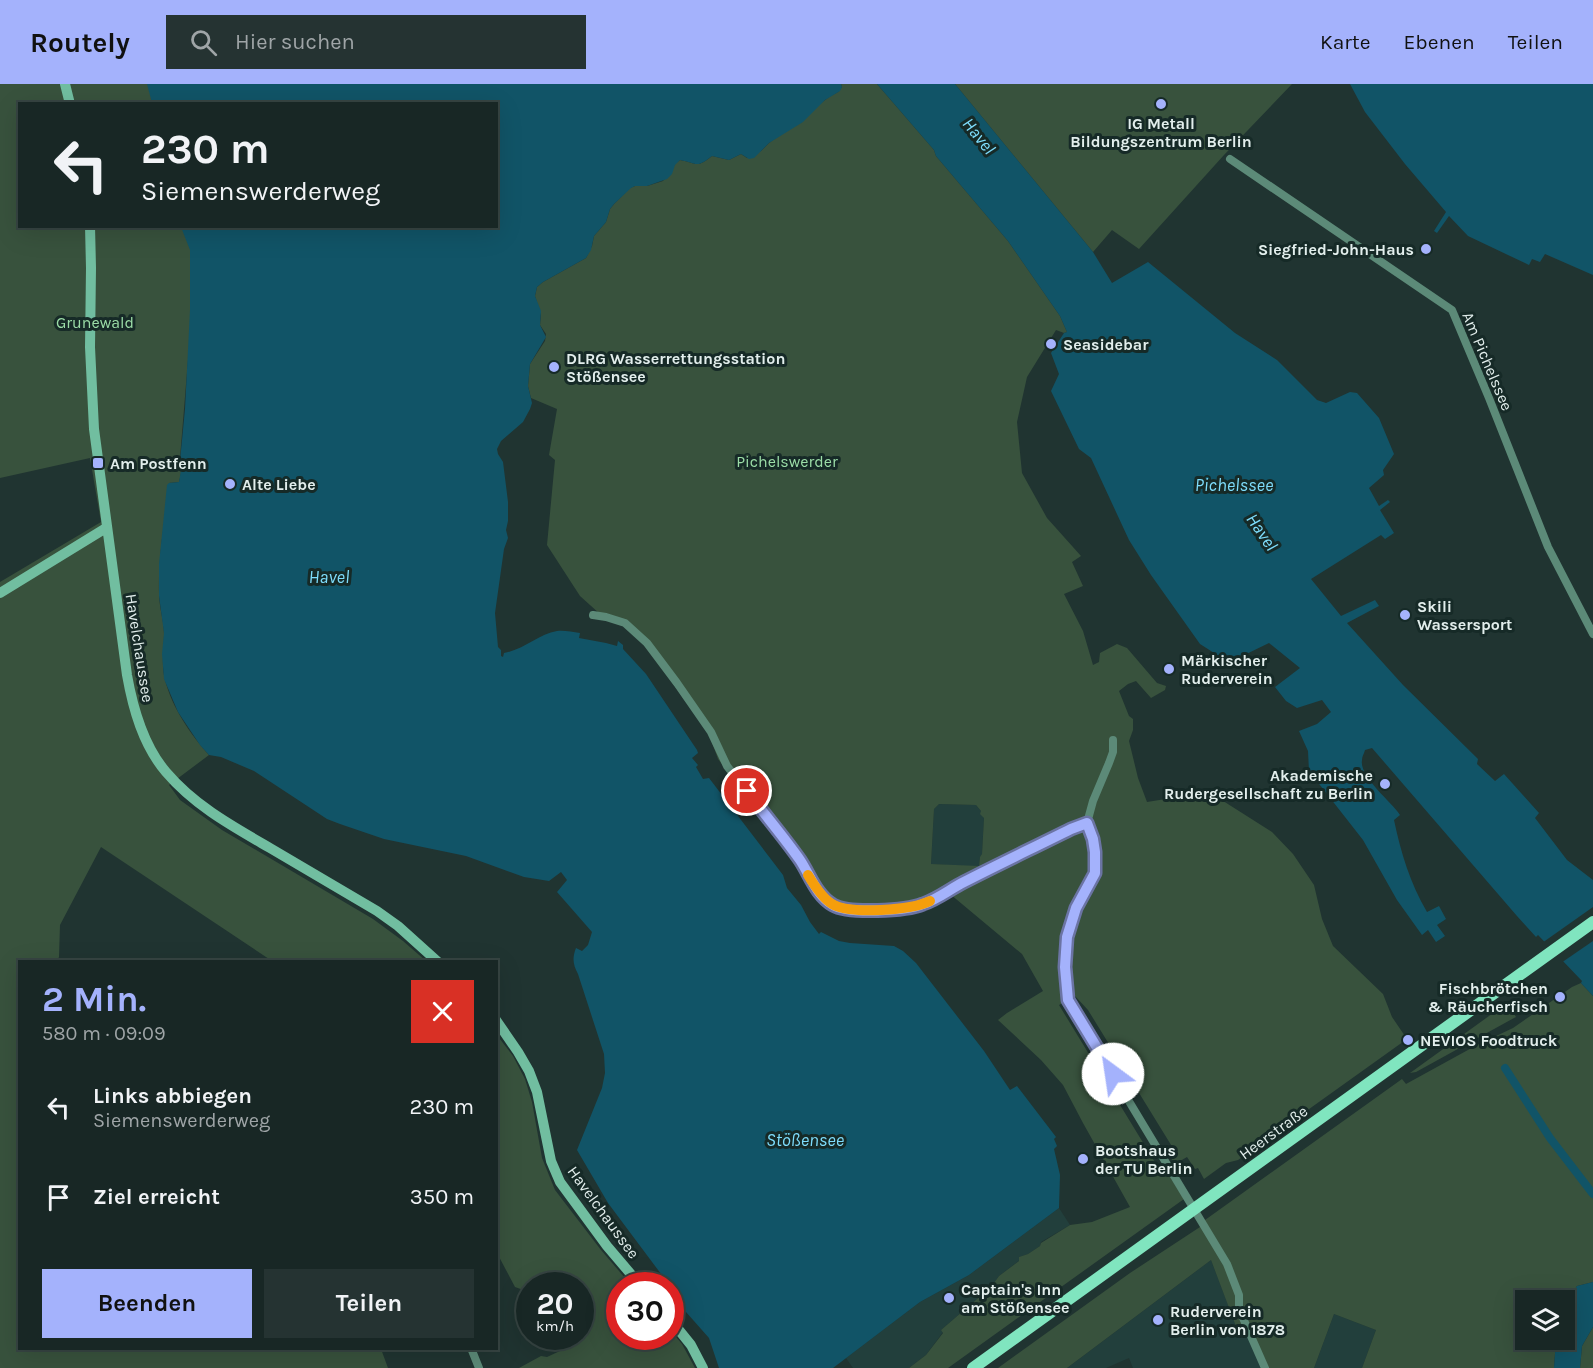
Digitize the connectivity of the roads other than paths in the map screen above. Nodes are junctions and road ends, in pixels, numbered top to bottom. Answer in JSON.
{"nodes":[{"id":1,"x":66,"y":84,"type":"edge"},
{"id":2,"x":70,"y":102,"type":"edge"},
{"id":3,"x":1230,"y":159,"type":"dead end"},
{"id":4,"x":90,"y":228,"type":"edge"},
{"id":5,"x":106,"y":528,"type":"junction"},
{"id":6,"x":0,"y":593,"type":"edge"},
{"id":7,"x":593,"y":615,"type":"dead end"},
{"id":8,"x":1593,"y":634,"type":"edge"},
{"id":9,"x":1113,"y":740,"type":"dead end"},
{"id":10,"x":1087,"y":823,"type":"junction"},
{"id":11,"x":1593,"y":922,"type":"edge"},
{"id":12,"x":436,"y":960,"type":"edge"},
{"id":13,"x":498,"y":1023,"type":"edge"},
{"id":14,"x":1194,"y":1209,"type":"junction"},
{"id":15,"x":629,"y":1272,"type":"edge"},
{"id":16,"x":684,"y":1336,"type":"edge"},
{"id":17,"x":472,"y":1350,"type":"edge"},
{"id":18,"x":479,"y":1368,"type":"edge"},
{"id":19,"x":703,"y":1368,"type":"edge"},
{"id":20,"x":973,"y":1368,"type":"edge"},
{"id":21,"x":1265,"y":1368,"type":"edge"}],
"edges":[{"from":1,"to":2,"type":"street"},
{"from":3,"to":8,"type":"street","name":"Am Pichelssee"},
{"from":4,"to":5,"type":"street","name":"Havelchaussee"},
{"from":5,"to":6,"type":"street"},
{"from":5,"to":12,"type":"street","name":"Havelchaussee"},
{"from":7,"to":10,"type":"street"},
{"from":9,"to":10,"type":"street"},
{"from":10,"to":14,"type":"street"},
{"from":11,"to":14,"type":"main road","name":"Heerstraße"},
{"from":13,"to":15,"type":"street","name":"Havelchaussee"},
{"from":14,"to":20,"type":"main road","name":"Heerstraße"},
{"from":14,"to":21,"type":"street"},
{"from":16,"to":19,"type":"street"},
{"from":17,"to":18,"type":"street"}]}
